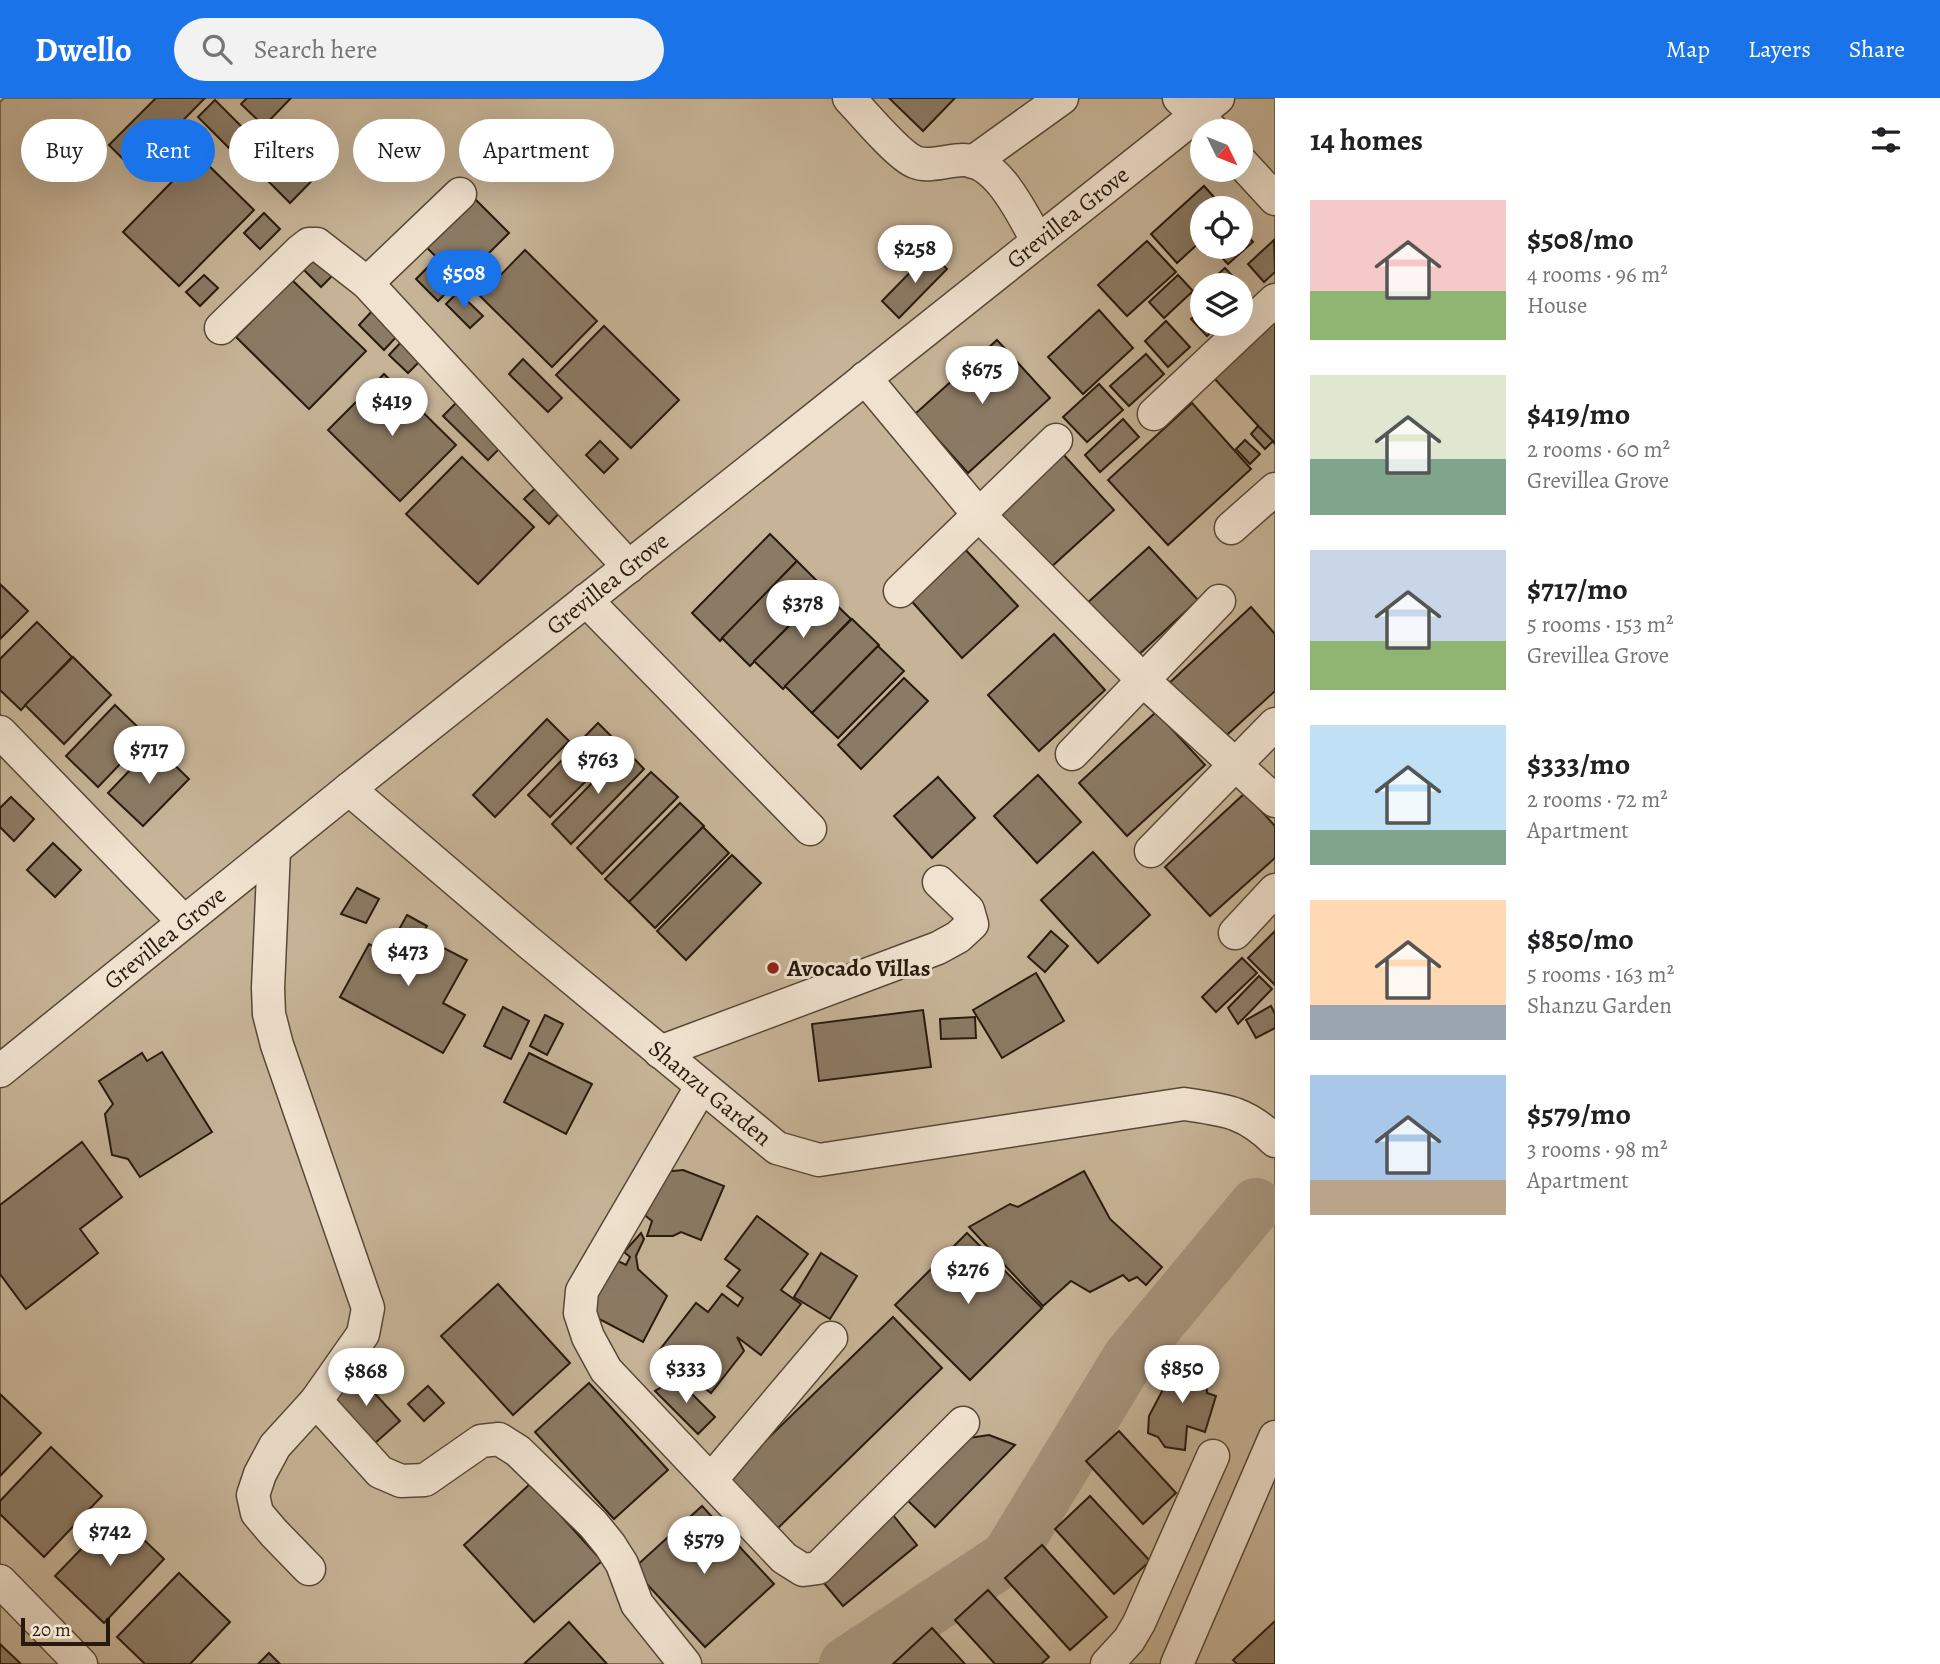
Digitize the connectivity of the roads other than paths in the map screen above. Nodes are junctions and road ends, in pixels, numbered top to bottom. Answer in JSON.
{"nodes":[{"id":1,"x":849,"y":98,"type":"edge"},
{"id":2,"x":1062,"y":98,"type":"edge"},
{"id":3,"x":1202,"y":110,"type":"edge"},
{"id":4,"x":973,"y":162,"type":"junction"},
{"id":5,"x":1253,"y":175,"type":"edge"},
{"id":6,"x":460,"y":194,"type":"dead end"},
{"id":7,"x":1275,"y":199,"type":"edge"},
{"id":8,"x":1037,"y":240,"type":"junction"},
{"id":9,"x":367,"y":283,"type":"junction"},
{"id":10,"x":1275,"y":300,"type":"edge"},
{"id":11,"x":221,"y":328,"type":"dead end"},
{"id":12,"x":865,"y":377,"type":"junction"},
{"id":13,"x":1154,"y":414,"type":"dead end"},
{"id":14,"x":1056,"y":440,"type":"dead end"},
{"id":15,"x":1275,"y":489,"type":"edge"},
{"id":16,"x":979,"y":515,"type":"junction"},
{"id":17,"x":1231,"y":528,"type":"dead end"},
{"id":18,"x":629,"y":567,"type":"junction"},
{"id":19,"x":900,"y":591,"type":"dead end"},
{"id":20,"x":586,"y":600,"type":"junction"},
{"id":21,"x":1219,"y":601,"type":"dead end"},
{"id":22,"x":1143,"y":680,"type":"junction"},
{"id":23,"x":1275,"y":724,"type":"edge"},
{"id":24,"x":0,"y":732,"type":"edge"},
{"id":25,"x":1072,"y":754,"type":"dead end"},
{"id":26,"x":1234,"y":765,"type":"junction"},
{"id":27,"x":349,"y":789,"type":"junction"},
{"id":28,"x":1275,"y":801,"type":"edge"},
{"id":29,"x":810,"y":829,"type":"dead end"},
{"id":30,"x":274,"y":850,"type":"junction"},
{"id":31,"x":1152,"y":850,"type":"dead end"},
{"id":32,"x":939,"y":882,"type":"dead end"},
{"id":33,"x":1275,"y":890,"type":"edge"},
{"id":34,"x":184,"y":922,"type":"junction"},
{"id":35,"x":1235,"y":933,"type":"dead end"},
{"id":36,"x":660,"y":1052,"type":"junction"},
{"id":37,"x":0,"y":1071,"type":"edge"},
{"id":38,"x":701,"y":1087,"type":"junction"},
{"id":39,"x":1275,"y":1141,"type":"edge"},
{"id":40,"x":831,"y":1338,"type":"dead end"},
{"id":41,"x":316,"y":1401,"type":"junction"},
{"id":42,"x":963,"y":1423,"type":"dead end"},
{"id":43,"x":1275,"y":1437,"type":"edge"},
{"id":44,"x":1213,"y":1456,"type":"dead end"},
{"id":45,"x":711,"y":1480,"type":"junction"},
{"id":46,"x":309,"y":1569,"type":"dead end"},
{"id":47,"x":0,"y":1581,"type":"edge"},
{"id":48,"x":1129,"y":1640,"type":"junction"},
{"id":49,"x":1177,"y":1663,"type":"edge"},
{"id":50,"x":81,"y":1664,"type":"edge"},
{"id":51,"x":685,"y":1664,"type":"edge"},
{"id":52,"x":1107,"y":1664,"type":"edge"}],
"edges":[{"from":1,"to":4,"type":"street"},
{"from":2,"to":4,"type":"street"},
{"from":3,"to":8,"type":"street","name":"Grevillea Grove"},
{"from":4,"to":8,"type":"street"},
{"from":5,"to":7,"type":"street"},
{"from":6,"to":9,"type":"street"},
{"from":8,"to":12,"type":"street","name":"Grevillea Grove"},
{"from":9,"to":11,"type":"street"},
{"from":9,"to":18,"type":"street"},
{"from":10,"to":13,"type":"street"},
{"from":12,"to":16,"type":"street"},
{"from":12,"to":18,"type":"street","name":"Grevillea Grove"},
{"from":14,"to":16,"type":"street"},
{"from":15,"to":17,"type":"street"},
{"from":16,"to":19,"type":"street"},
{"from":16,"to":22,"type":"street"},
{"from":18,"to":20,"type":"street","name":"Grevillea Grove"},
{"from":20,"to":27,"type":"street","name":"Grevillea Grove"},
{"from":20,"to":29,"type":"street"},
{"from":21,"to":22,"type":"street"},
{"from":22,"to":25,"type":"street"},
{"from":22,"to":26,"type":"street"},
{"from":23,"to":26,"type":"street"},
{"from":24,"to":34,"type":"street"},
{"from":26,"to":28,"type":"street"},
{"from":26,"to":31,"type":"street"},
{"from":27,"to":30,"type":"street","name":"Grevillea Grove"},
{"from":27,"to":36,"type":"street","name":"Shanzu Garden"},
{"from":30,"to":34,"type":"street","name":"Grevillea Grove"},
{"from":30,"to":41,"type":"street"},
{"from":32,"to":36,"type":"street"},
{"from":33,"to":35,"type":"street"},
{"from":34,"to":37,"type":"street","name":"Grevillea Grove"},
{"from":36,"to":38,"type":"street","name":"Shanzu Garden"},
{"from":38,"to":39,"type":"street","name":"Shanzu Garden"},
{"from":38,"to":45,"type":"street"},
{"from":40,"to":45,"type":"street"},
{"from":41,"to":46,"type":"street"},
{"from":41,"to":51,"type":"street"},
{"from":42,"to":45,"type":"street"},
{"from":43,"to":49,"type":"street"},
{"from":44,"to":48,"type":"street"},
{"from":47,"to":50,"type":"street"},
{"from":48,"to":49,"type":"street"},
{"from":48,"to":52,"type":"street"}]}
